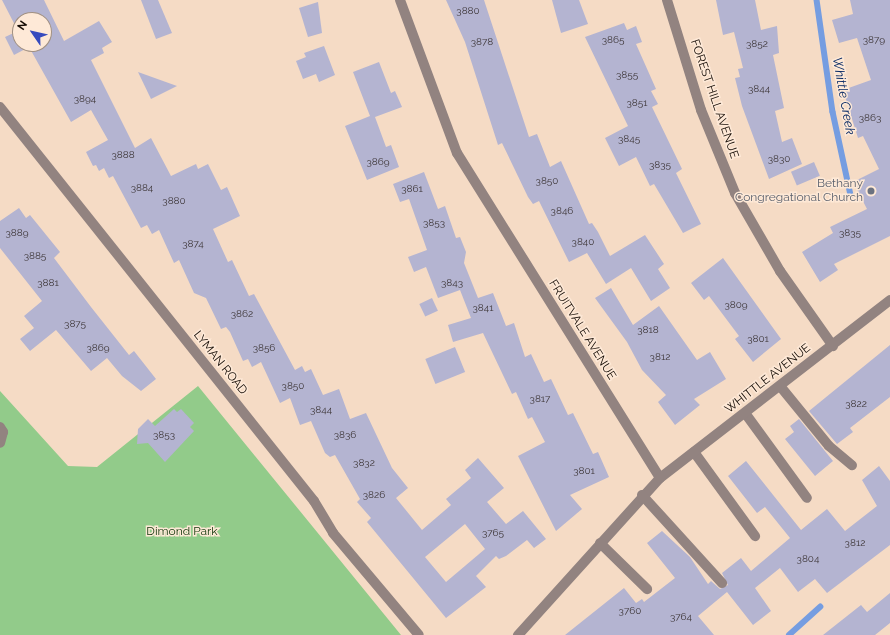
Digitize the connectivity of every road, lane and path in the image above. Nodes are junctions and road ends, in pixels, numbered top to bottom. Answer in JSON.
{"nodes":[{"id":1,"x":400,"y":0,"type":"edge"},
{"id":2,"x":667,"y":0,"type":"edge"},
{"id":3,"x":0,"y":107,"type":"edge"},
{"id":4,"x":890,"y":300,"type":"edge"},
{"id":5,"x":833,"y":346,"type":"junction"},
{"id":6,"x":780,"y":386,"type":"junction"},
{"id":7,"x":745,"y":414,"type":"junction"},
{"id":8,"x":0,"y":427,"type":"edge"},
{"id":9,"x":0,"y":443,"type":"edge"},
{"id":10,"x":694,"y":452,"type":"junction"},
{"id":11,"x":852,"y":465,"type":"dead end"},
{"id":12,"x":660,"y":478,"type":"junction"},
{"id":13,"x":642,"y":495,"type":"junction"},
{"id":14,"x":807,"y":498,"type":"dead end"},
{"id":15,"x":754,"y":536,"type":"dead end"},
{"id":16,"x":600,"y":543,"type":"junction"},
{"id":17,"x":722,"y":583,"type":"dead end"},
{"id":18,"x":647,"y":589,"type":"dead end"},
{"id":19,"x":419,"y":635,"type":"edge"},
{"id":20,"x":518,"y":635,"type":"edge"}],
"edges":[{"from":1,"to":12,"type":"street","name":"FRUITVALE AVENUE"},
{"from":2,"to":5,"type":"street","name":"FOREST HILL AVENUE"},
{"from":3,"to":19,"type":"street","name":"LYMAN ROAD"},
{"from":4,"to":5,"type":"street","name":"WHITTLE AVENUE"},
{"from":5,"to":6,"type":"street","name":"WHITTLE AVENUE"},
{"from":6,"to":7,"type":"street","name":"WHITTLE AVENUE"},
{"from":6,"to":11,"type":"street"},
{"from":7,"to":10,"type":"street","name":"WHITTLE AVENUE"},
{"from":7,"to":14,"type":"street"},
{"from":8,"to":9,"type":"street"},
{"from":10,"to":12,"type":"street","name":"WHITTLE AVENUE"},
{"from":10,"to":15,"type":"street"},
{"from":12,"to":13,"type":"street"},
{"from":13,"to":16,"type":"street"},
{"from":13,"to":17,"type":"street"},
{"from":16,"to":18,"type":"street"},
{"from":16,"to":20,"type":"street"}]}
